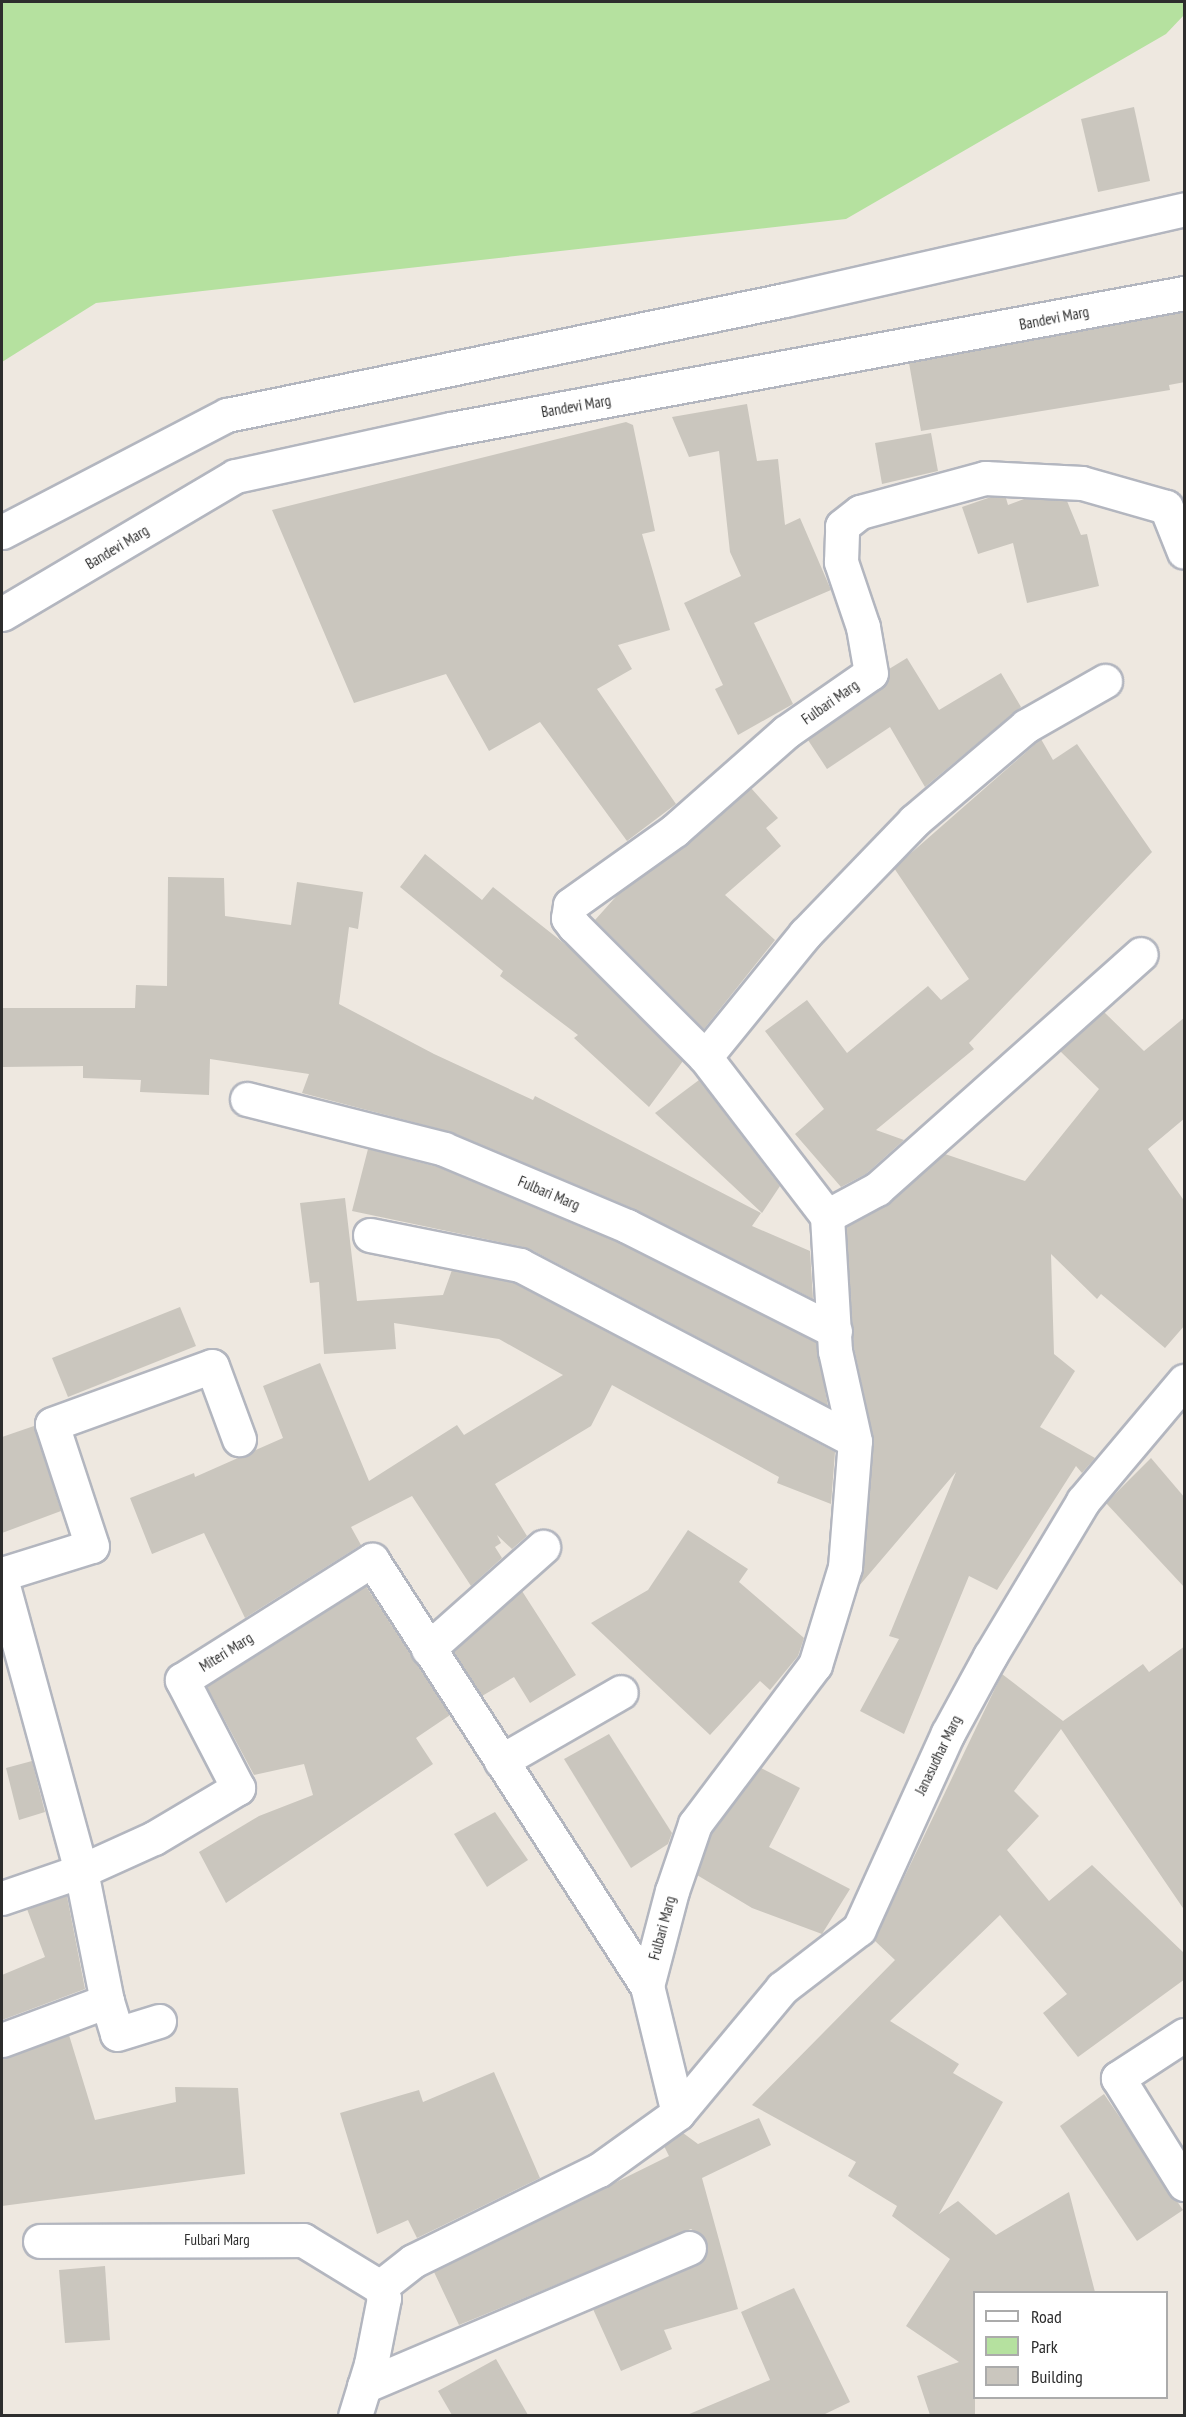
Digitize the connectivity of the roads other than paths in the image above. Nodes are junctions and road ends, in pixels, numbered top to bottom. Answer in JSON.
{"nodes":[{"id":1,"x":1185,"y":209,"type":"edge"},
{"id":2,"x":1185,"y":293,"type":"edge"},
{"id":3,"x":1175,"y":503,"type":"edge"},
{"id":4,"x":2,"y":532,"type":"edge"},
{"id":5,"x":1185,"y":552,"type":"edge"},
{"id":6,"x":2,"y":614,"type":"edge"},
{"id":7,"x":1105,"y":681,"type":"dead end"},
{"id":8,"x":1141,"y":954,"type":"dead end"},
{"id":9,"x":705,"y":1057,"type":"junction"},
{"id":10,"x":247,"y":1099,"type":"dead end"},
{"id":11,"x":827,"y":1216,"type":"junction"},
{"id":12,"x":370,"y":1235,"type":"dead end"},
{"id":13,"x":835,"y":1331,"type":"junction"},
{"id":14,"x":1185,"y":1381,"type":"edge"},
{"id":15,"x":239,"y":1439,"type":"dead end"},
{"id":16,"x":855,"y":1441,"type":"junction"},
{"id":17,"x":543,"y":1547,"type":"dead end"},
{"id":18,"x":2,"y":1574,"type":"edge"},
{"id":19,"x":2,"y":1582,"type":"edge"},
{"id":20,"x":428,"y":1649,"type":"junction"},
{"id":21,"x":621,"y":1692,"type":"dead end"},
{"id":22,"x":501,"y":1761,"type":"junction"},
{"id":23,"x":81,"y":1871,"type":"junction"},
{"id":24,"x":2,"y":1898,"type":"edge"},
{"id":25,"x":647,"y":1986,"type":"junction"},
{"id":26,"x":106,"y":2001,"type":"junction"},
{"id":27,"x":159,"y":2021,"type":"dead end"},
{"id":28,"x":1185,"y":2035,"type":"edge"},
{"id":29,"x":2,"y":2040,"type":"edge"},
{"id":30,"x":678,"y":2113,"type":"junction"},
{"id":31,"x":1185,"y":2184,"type":"edge"},
{"id":32,"x":40,"y":2241,"type":"dead end"},
{"id":33,"x":689,"y":2248,"type":"dead end"},
{"id":34,"x":380,"y":2287,"type":"junction"},
{"id":35,"x":359,"y":2401,"type":"edge"}],
"edges":[{"from":1,"to":4,"type":"street"},
{"from":2,"to":6,"type":"street","name":"Bandevi Marg"},
{"from":3,"to":5,"type":"street"},
{"from":3,"to":9,"type":"street","name":"Fulbari Marg"},
{"from":7,"to":9,"type":"street"},
{"from":8,"to":11,"type":"street"},
{"from":9,"to":11,"type":"street","name":"Fulbari Marg"},
{"from":10,"to":13,"type":"street","name":"Fulbari Marg"},
{"from":11,"to":13,"type":"street","name":"Fulbari Marg"},
{"from":12,"to":16,"type":"street"},
{"from":13,"to":16,"type":"street","name":"Fulbari Marg"},
{"from":14,"to":30,"type":"street","name":"Janasudhar Marg"},
{"from":15,"to":18,"type":"street"},
{"from":16,"to":25,"type":"street","name":"Fulbari Marg"},
{"from":17,"to":20,"type":"street"},
{"from":19,"to":23,"type":"street"},
{"from":20,"to":22,"type":"street","name":"Miteri Marg"},
{"from":20,"to":23,"type":"street","name":"Miteri Marg"},
{"from":21,"to":22,"type":"street"},
{"from":22,"to":25,"type":"street","name":"Miteri Marg"},
{"from":23,"to":24,"type":"street"},
{"from":23,"to":26,"type":"street"},
{"from":25,"to":30,"type":"street"},
{"from":26,"to":27,"type":"street"},
{"from":26,"to":29,"type":"street"},
{"from":28,"to":31,"type":"street"},
{"from":30,"to":34,"type":"street"},
{"from":32,"to":34,"type":"street","name":"Fulbari Marg"},
{"from":33,"to":35,"type":"street"},
{"from":34,"to":35,"type":"street"}]}
